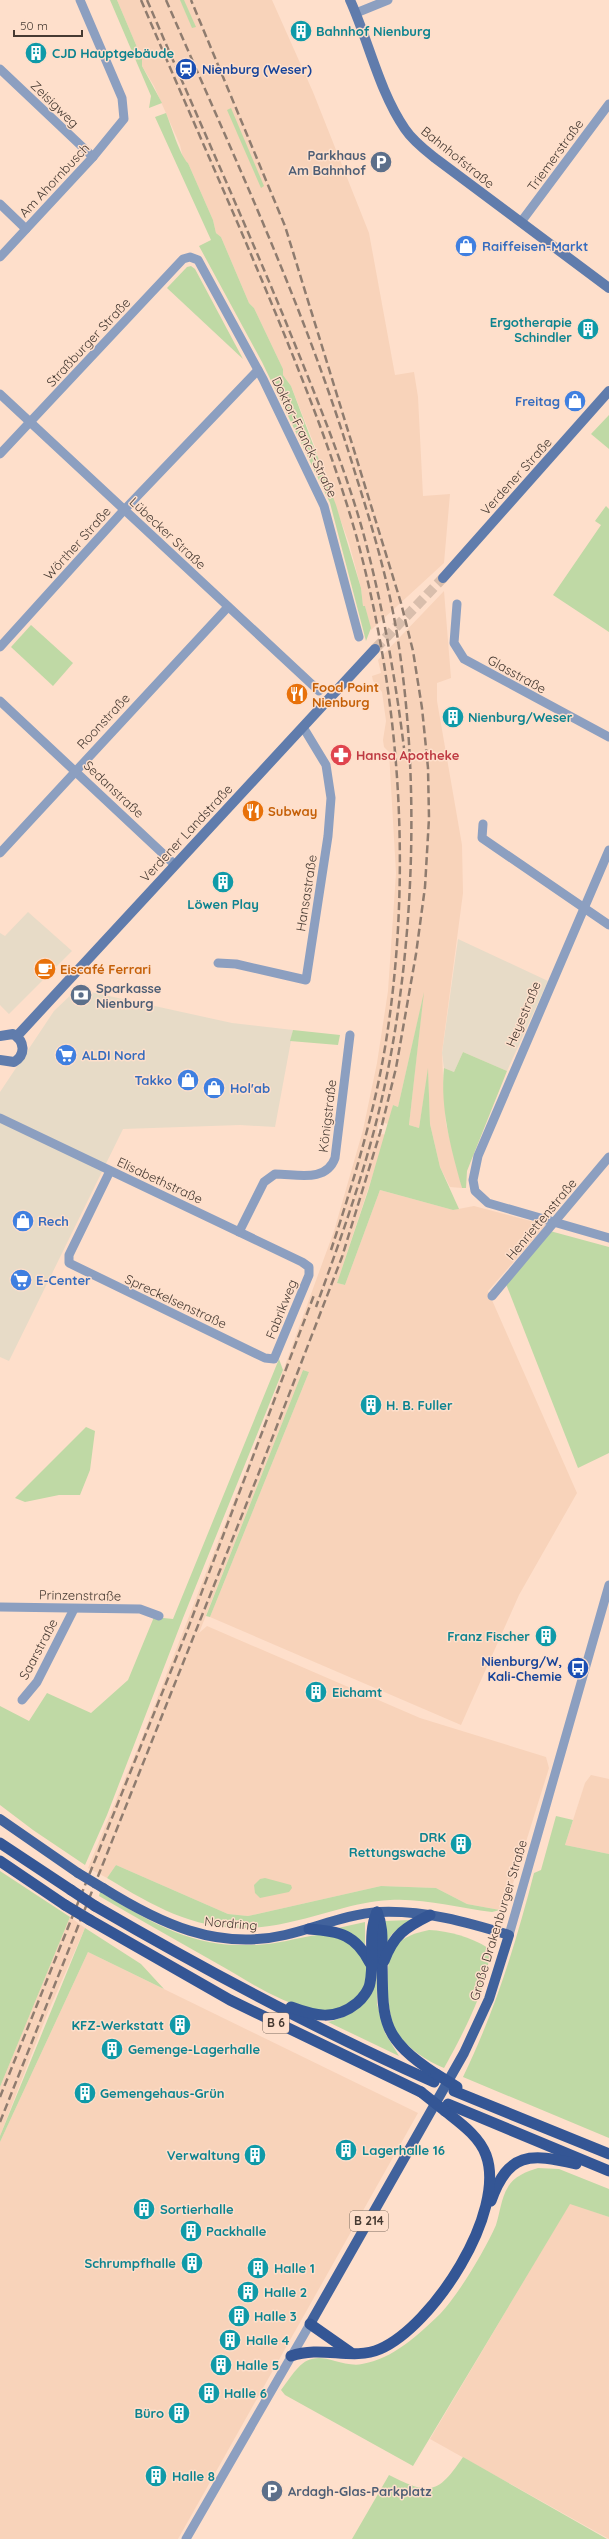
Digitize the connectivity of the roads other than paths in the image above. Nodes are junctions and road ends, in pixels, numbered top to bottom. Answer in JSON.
{"nodes":[{"id":1,"x":80,"y":0,"type":"edge"},
{"id":2,"x":350,"y":0,"type":"edge"},
{"id":3,"x":388,"y":0,"type":"edge"},
{"id":4,"x":356,"y":13,"type":"junction"},
{"id":5,"x":0,"y":69,"type":"edge"},
{"id":6,"x":609,"y":104,"type":"edge"},
{"id":7,"x":93,"y":157,"type":"junction"},
{"id":8,"x":0,"y":204,"type":"edge"},
{"id":9,"x":521,"y":222,"type":"junction"},
{"id":10,"x":26,"y":229,"type":"junction"},
{"id":11,"x":0,"y":257,"type":"edge"},
{"id":12,"x":198,"y":260,"type":"joint"},
{"id":13,"x":609,"y":288,"type":"edge"},
{"id":14,"x":258,"y":370,"type":"junction"},
{"id":15,"x":609,"y":391,"type":"edge"},
{"id":16,"x":0,"y":394,"type":"edge"},
{"id":17,"x":31,"y":422,"type":"junction"},
{"id":18,"x":0,"y":454,"type":"edge"},
{"id":19,"x":124,"y":510,"type":"junction"},
{"id":20,"x":443,"y":578,"type":"tunnel mouth"},
{"id":21,"x":457,"y":604,"type":"dead end"},
{"id":22,"x":227,"y":608,"type":"junction"},
{"id":23,"x":359,"y":637,"type":"dead end"},
{"id":24,"x":0,"y":647,"type":"edge"},
{"id":25,"x":375,"y":649,"type":"tunnel mouth"},
{"id":26,"x":319,"y":691,"type":"dead end"},
{"id":27,"x":0,"y":701,"type":"edge"},
{"id":28,"x":303,"y":727,"type":"junction"},
{"id":29,"x":609,"y":737,"type":"edge"},
{"id":30,"x":74,"y":771,"type":"junction"},
{"id":31,"x":482,"y":824,"type":"dead end"},
{"id":32,"x":609,"y":850,"type":"edge"},
{"id":33,"x":0,"y":853,"type":"edge"},
{"id":34,"x":174,"y":864,"type":"junction"},
{"id":35,"x":585,"y":906,"type":"junction"},
{"id":36,"x":609,"y":925,"type":"edge"},
{"id":37,"x":218,"y":963,"type":"dead end"},
{"id":38,"x":0,"y":1033,"type":"edge"},
{"id":39,"x":350,"y":1035,"type":"dead end"},
{"id":40,"x":17,"y":1036,"type":"junction"},
{"id":41,"x":1,"y":1063,"type":"edge"},
{"id":42,"x":0,"y":1118,"type":"edge"},
{"id":43,"x":609,"y":1157,"type":"edge"},
{"id":44,"x":110,"y":1171,"type":"junction"},
{"id":45,"x":556,"y":1223,"type":"junction"},
{"id":46,"x":239,"y":1232,"type":"junction"},
{"id":47,"x":609,"y":1238,"type":"edge"},
{"id":48,"x":308,"y":1267,"type":"joint"},
{"id":49,"x":492,"y":1296,"type":"dead end"},
{"id":50,"x":274,"y":1359,"type":"joint"},
{"id":51,"x":609,"y":1585,"type":"edge"},
{"id":52,"x":0,"y":1607,"type":"edge"},
{"id":53,"x":74,"y":1609,"type":"junction"},
{"id":54,"x":159,"y":1616,"type":"dead end"},
{"id":55,"x":22,"y":1700,"type":"dead end"},
{"id":56,"x":0,"y":1819,"type":"edge"},
{"id":57,"x":0,"y":1843,"type":"edge"},
{"id":58,"x":0,"y":1861,"type":"edge"},
{"id":59,"x":377,"y":1912,"type":"junction"},
{"id":60,"x":430,"y":1915,"type":"junction"},
{"id":61,"x":309,"y":1929,"type":"junction"},
{"id":62,"x":509,"y":1935,"type":"junction"},
{"id":63,"x":371,"y":1964,"type":"junction"},
{"id":64,"x":382,"y":1965,"type":"junction"},
{"id":65,"x":249,"y":1992,"type":"junction"},
{"id":66,"x":435,"y":2078,"type":"junction"},
{"id":67,"x":446,"y":2107,"type":"junction"},
{"id":68,"x":609,"y":2154,"type":"edge"},
{"id":69,"x":577,"y":2161,"type":"junction"},
{"id":70,"x":609,"y":2172,"type":"edge"},
{"id":71,"x":484,"y":2214,"type":"junction"},
{"id":72,"x":310,"y":2324,"type":"junction"},
{"id":73,"x":351,"y":2352,"type":"junction"},
{"id":74,"x":291,"y":2356,"type":"junction"},
{"id":75,"x":186,"y":2539,"type":"edge"}],
"edges":[{"from":1,"to":7,"type":"street","name":"Am Ahornbusch"},
{"from":2,"to":4,"type":"main road","name":"Bahnhofstraße"},
{"from":3,"to":4,"type":"street"},
{"from":4,"to":9,"type":"main road","name":"Bahnhofstraße"},
{"from":5,"to":7,"type":"street","name":"Zeisigweg"},
{"from":6,"to":9,"type":"street","name":"Triemerstraße"},
{"from":7,"to":10,"type":"street","name":"Am Ahornbusch"},
{"from":8,"to":10,"type":"street"},
{"from":9,"to":13,"type":"main road","name":"Bahnhofstraße"},
{"from":10,"to":11,"type":"street","name":"Am Ahornbusch"},
{"from":12,"to":14,"type":"street","name":"Doktor-Franck-Straße"},
{"from":12,"to":17,"type":"street","name":"Straßburger Straße"},
{"from":14,"to":19,"type":"street","name":"Wörther Straße"},
{"from":14,"to":23,"type":"street","name":"Doktor-Franck-Straße"},
{"from":15,"to":20,"type":"main road","name":"Verdener Straße"},
{"from":16,"to":17,"type":"street","name":"Lübecker Straße"},
{"from":17,"to":18,"type":"street","name":"Straßburger Straße"},
{"from":17,"to":19,"type":"street","name":"Lübecker Straße"},
{"from":19,"to":22,"type":"street","name":"Lübecker Straße"},
{"from":19,"to":24,"type":"street","name":"Wörther Straße"},
{"from":21,"to":29,"type":"street","name":"Glasstraße"},
{"from":22,"to":26,"type":"street","name":"Lübecker Straße"},
{"from":22,"to":30,"type":"street","name":"Roonstraße"},
{"from":25,"to":28,"type":"main road","name":"Verdener Landstraße"},
{"from":27,"to":30,"type":"street","name":"Sedanstraße"},
{"from":28,"to":34,"type":"main road","name":"Verdener Landstraße"},
{"from":28,"to":37,"type":"street","name":"Hansastraße"},
{"from":30,"to":33,"type":"street","name":"Roonstraße"},
{"from":30,"to":34,"type":"street","name":"Sedanstraße"},
{"from":31,"to":35,"type":"street"},
{"from":32,"to":35,"type":"street","name":"Heyestraße"},
{"from":34,"to":40,"type":"main road","name":"Verdener Landstraße"},
{"from":35,"to":36,"type":"street"},
{"from":35,"to":45,"type":"street","name":"Heyestraße"},
{"from":38,"to":40,"type":"main road"},
{"from":39,"to":46,"type":"street","name":"Königstraße"},
{"from":40,"to":41,"type":"main road"},
{"from":42,"to":44,"type":"street","name":"Elisabethstraße"},
{"from":43,"to":45,"type":"street","name":"Henriettenstraße"},
{"from":44,"to":46,"type":"street","name":"Elisabethstraße"},
{"from":44,"to":50,"type":"street","name":"Spreckelsenstraße"},
{"from":45,"to":47,"type":"street"},
{"from":45,"to":49,"type":"street","name":"Henriettenstraße"},
{"from":46,"to":48,"type":"street","name":"Elisabethstraße"},
{"from":48,"to":50,"type":"street","name":"Fabrikweg"},
{"from":51,"to":62,"type":"street","name":"Große Drakenburger Straße"},
{"from":52,"to":53,"type":"street","name":"Prinzenstraße"},
{"from":53,"to":54,"type":"street","name":"Prinzenstraße"},
{"from":53,"to":55,"type":"street","name":"Saarstraße"},
{"from":56,"to":61,"type":"main road","name":"Nordring","bridge":true},
{"from":57,"to":65,"type":"highway","number":"B 6","bridge":true},
{"from":58,"to":67,"type":"highway","number":"B 6","bridge":true},
{"from":59,"to":60,"type":"main road","name":"Nordring"},
{"from":59,"to":61,"type":"main road","name":"Nordring"},
{"from":59,"to":63,"type":"highway","number":"B 6"},
{"from":59,"to":64,"type":"highway"},
{"from":60,"to":62,"type":"main road","name":"Nordring"},
{"from":60,"to":64,"type":"highway"},
{"from":61,"to":63,"type":"highway"},
{"from":62,"to":72,"type":"main road","name":"Große Drakenburger Straße","number":"B 214"},
{"from":63,"to":65,"type":"highway","number":"B 6"},
{"from":64,"to":66,"type":"highway"},
{"from":65,"to":66,"type":"highway","number":"B 6"},
{"from":66,"to":68,"type":"highway","number":"B 6"},
{"from":67,"to":69,"type":"highway"},
{"from":67,"to":71,"type":"highway"},
{"from":69,"to":70,"type":"highway"},
{"from":69,"to":71,"type":"highway"},
{"from":71,"to":73,"type":"highway"},
{"from":72,"to":73,"type":"highway"},
{"from":72,"to":74,"type":"street"},
{"from":73,"to":74,"type":"highway"},
{"from":74,"to":75,"type":"street"}]}
